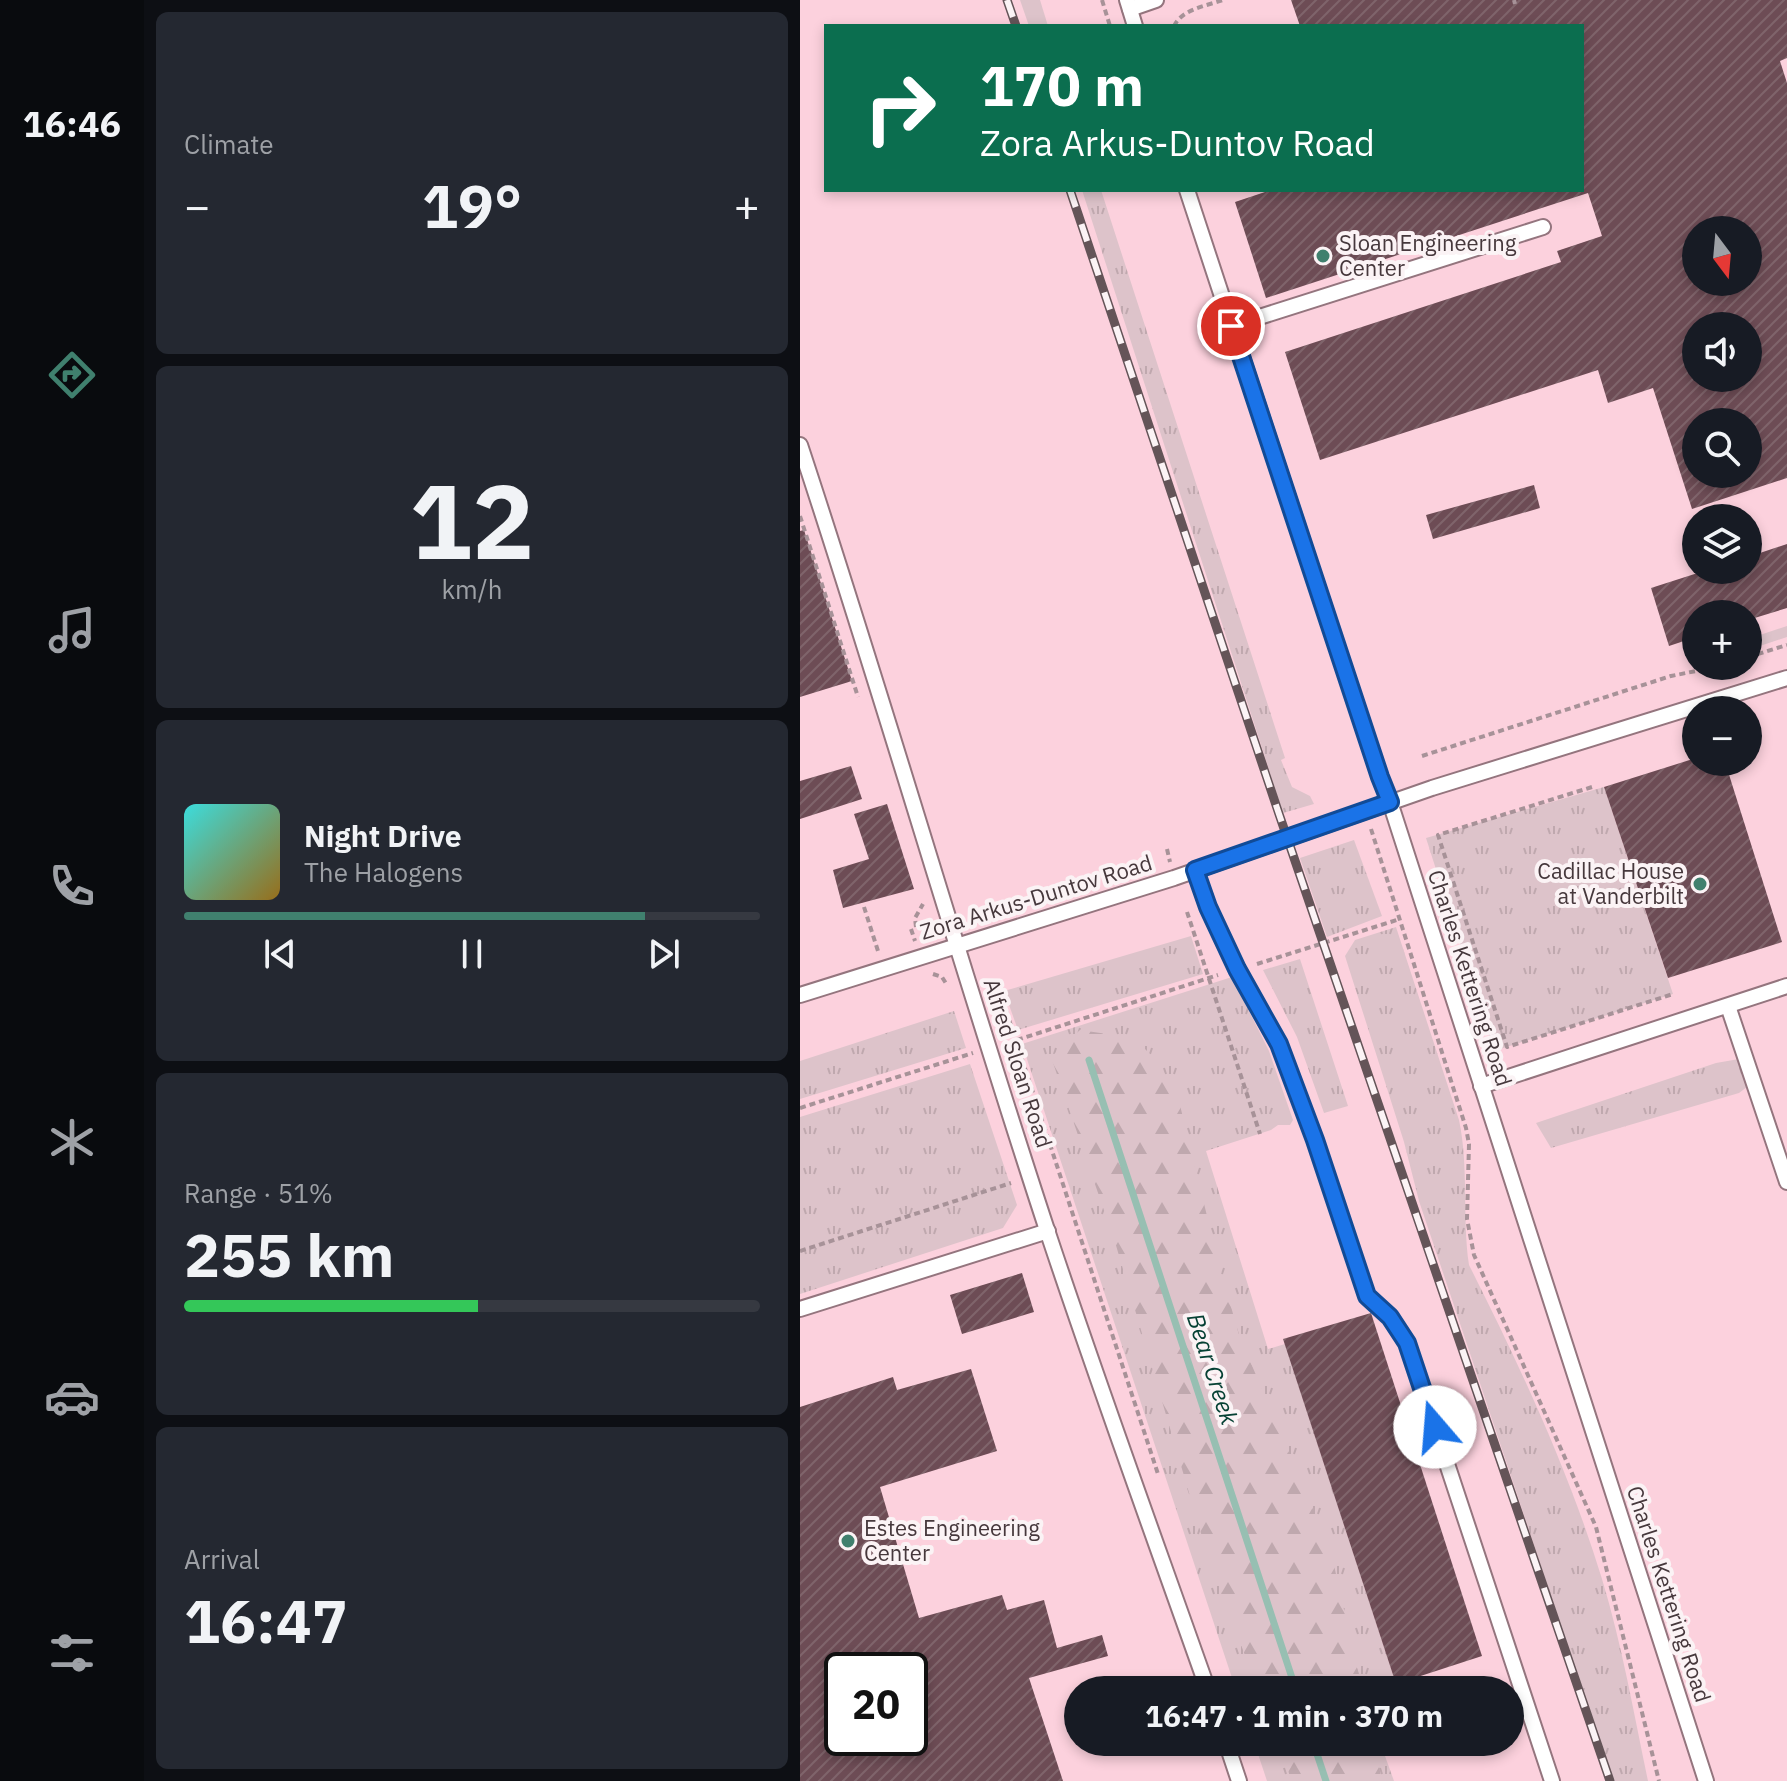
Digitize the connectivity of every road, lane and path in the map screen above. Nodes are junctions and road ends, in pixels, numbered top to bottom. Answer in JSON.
{"nodes":[{"id":1,"x":1102,"y":0,"type":"edge"},
{"id":2,"x":1156,"y":0,"type":"edge"},
{"id":3,"x":1223,"y":0,"type":"edge"},
{"id":4,"x":1129,"y":4,"type":"edge"},
{"id":5,"x":1109,"y":24,"type":"edge"},
{"id":6,"x":1134,"y":24,"type":"edge"},
{"id":7,"x":1175,"y":24,"type":"edge"},
{"id":8,"x":1188,"y":192,"type":"edge"},
{"id":9,"x":1543,"y":227,"type":"dead end"},
{"id":10,"x":1231,"y":326,"type":"junction"},
{"id":11,"x":800,"y":445,"type":"edge"},
{"id":12,"x":1787,"y":645,"type":"edge"},
{"id":13,"x":1762,"y":653,"type":"edge"},
{"id":14,"x":1682,"y":674,"type":"edge"},
{"id":15,"x":1787,"y":678,"type":"edge"},
{"id":16,"x":1422,"y":756,"type":"dead end"},
{"id":17,"x":1592,"y":787,"type":"dead end"},
{"id":18,"x":1390,"y":802,"type":"junction"},
{"id":19,"x":1365,"y":810,"type":"junction"},
{"id":20,"x":1167,"y":849,"type":"dead end"},
{"id":21,"x":1195,"y":870,"type":"junction"},
{"id":22,"x":1174,"y":878,"type":"junction"},
{"id":23,"x":864,"y":907,"type":"dead end"},
{"id":24,"x":1186,"y":909,"type":"dead end"},
{"id":25,"x":1400,"y":919,"type":"junction"},
{"id":26,"x":957,"y":945,"type":"junction"},
{"id":27,"x":883,"y":968,"type":"junction"},
{"id":28,"x":1237,"y":969,"type":"junction"},
{"id":29,"x":1209,"y":978,"type":"junction"},
{"id":30,"x":1787,"y":986,"type":"edge"},
{"id":31,"x":1000,"y":992,"type":"dead end"},
{"id":32,"x":1673,"y":994,"type":"dead end"},
{"id":33,"x":800,"y":995,"type":"edge"},
{"id":34,"x":1728,"y":1006,"type":"junction"},
{"id":35,"x":1016,"y":1040,"type":"junction"},
{"id":36,"x":975,"y":1053,"type":"dead end"},
{"id":37,"x":1481,"y":1086,"type":"junction"},
{"id":38,"x":800,"y":1108,"type":"edge"},
{"id":39,"x":1260,"y":1134,"type":"dead end"},
{"id":40,"x":1786,"y":1177,"type":"edge"},
{"id":41,"x":1015,"y":1182,"type":"dead end"},
{"id":42,"x":1048,"y":1231,"type":"junction"},
{"id":43,"x":800,"y":1251,"type":"edge"},
{"id":44,"x":800,"y":1309,"type":"edge"},
{"id":45,"x":1158,"y":1474,"type":"dead end"},
{"id":46,"x":1203,"y":1676,"type":"edge"},
{"id":47,"x":1231,"y":1756,"type":"edge"},
{"id":48,"x":1239,"y":1781,"type":"edge"},
{"id":49,"x":1552,"y":1781,"type":"edge"},
{"id":50,"x":1659,"y":1781,"type":"edge"},
{"id":51,"x":1706,"y":1781,"type":"edge"}],
"edges":[{"from":1,"to":5,"type":"path"},
{"from":2,"to":4,"type":"lane"},
{"from":3,"to":7,"type":"path"},
{"from":4,"to":6,"type":"lane"},
{"from":8,"to":10,"type":"lane","name":"Charles Kettering Road"},
{"from":9,"to":10,"type":"lane"},
{"from":10,"to":18,"type":"lane","name":"Charles Kettering Road"},
{"from":11,"to":26,"type":"lane","name":"Alfred Sloan Road"},
{"from":12,"to":13,"type":"path"},
{"from":14,"to":16,"type":"path"},
{"from":15,"to":18,"type":"lane","name":"Zora Arkus-Duntov Road"},
{"from":17,"to":32,"type":"path"},
{"from":18,"to":19,"type":"lane","name":"Zora Arkus-Duntov Road"},
{"from":18,"to":37,"type":"lane","name":"Charles Kettering Road"},
{"from":19,"to":21,"type":"lane","name":"Zora Arkus-Duntov Road"},
{"from":19,"to":25,"type":"path"},
{"from":20,"to":22,"type":"path"},
{"from":21,"to":22,"type":"lane","name":"Zora Arkus-Duntov Road"},
{"from":21,"to":28,"type":"lane"},
{"from":22,"to":26,"type":"lane","name":"Zora Arkus-Duntov Road"},
{"from":23,"to":27,"type":"path"},
{"from":24,"to":29,"type":"path"},
{"from":25,"to":28,"type":"path"},
{"from":25,"to":50,"type":"path"},
{"from":26,"to":27,"type":"lane","name":"Zora Arkus-Duntov Road"},
{"from":26,"to":42,"type":"lane","name":"Alfred Sloan Road"},
{"from":27,"to":33,"type":"lane","name":"Zora Arkus-Duntov Road"},
{"from":28,"to":29,"type":"path"},
{"from":28,"to":49,"type":"lane"},
{"from":29,"to":35,"type":"path"},
{"from":29,"to":39,"type":"path"},
{"from":30,"to":34,"type":"lane"},
{"from":31,"to":35,"type":"path"},
{"from":34,"to":37,"type":"lane"},
{"from":34,"to":40,"type":"lane"},
{"from":35,"to":45,"type":"path"},
{"from":36,"to":38,"type":"path"},
{"from":37,"to":51,"type":"lane","name":"Charles Kettering Road"},
{"from":41,"to":43,"type":"path"},
{"from":42,"to":44,"type":"lane"},
{"from":42,"to":46,"type":"lane","name":"Alfred Sloan Road"},
{"from":47,"to":48,"type":"lane"}]}
